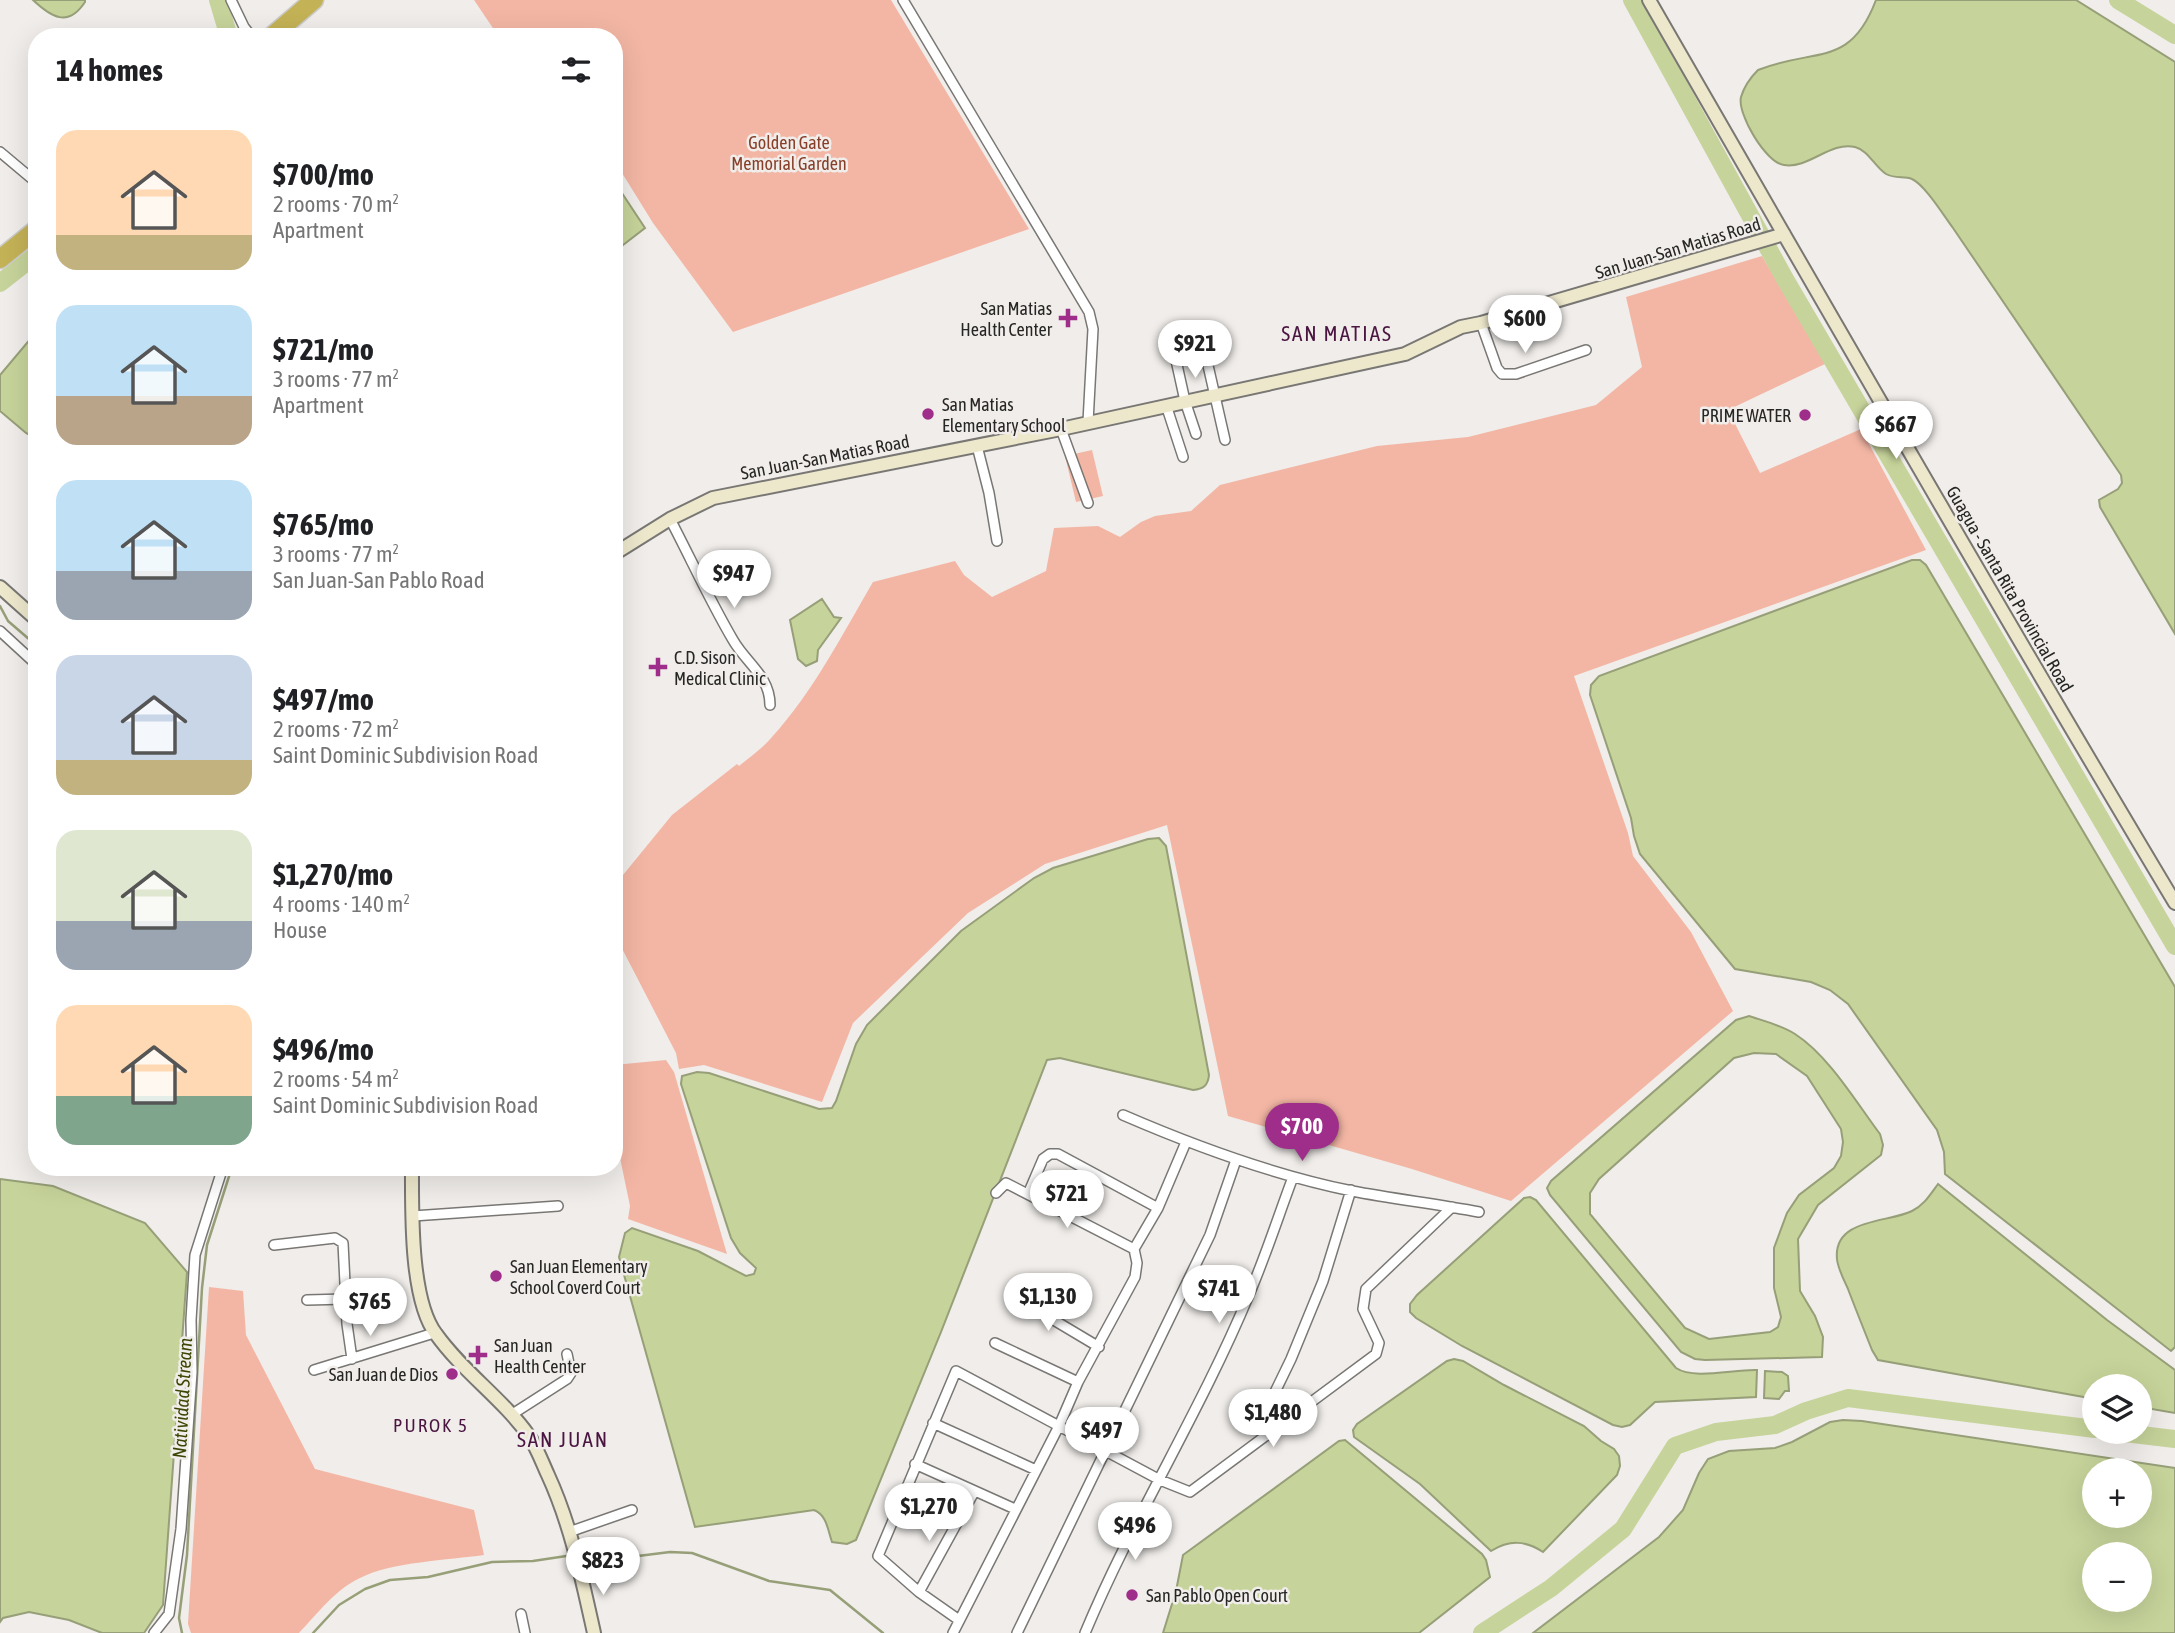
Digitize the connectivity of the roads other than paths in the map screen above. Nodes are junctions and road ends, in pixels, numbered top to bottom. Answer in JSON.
{"nodes":[{"id":1,"x":231,"y":0,"type":"edge"},
{"id":2,"x":314,"y":0,"type":"edge"},
{"id":3,"x":903,"y":0,"type":"edge"},
{"id":4,"x":1649,"y":0,"type":"edge"},
{"id":5,"x":245,"y":28,"type":"edge"},
{"id":6,"x":281,"y":28,"type":"edge"},
{"id":7,"x":0,"y":152,"type":"edge"},
{"id":8,"x":28,"y":175,"type":"edge"},
{"id":9,"x":28,"y":236,"type":"edge"},
{"id":10,"x":1778,"y":236,"type":"junction"},
{"id":11,"x":0,"y":259,"type":"edge"},
{"id":12,"x":1481,"y":323,"type":"junction"},
{"id":13,"x":1170,"y":333,"type":"dead end"},
{"id":14,"x":1586,"y":350,"type":"dead end"},
{"id":15,"x":1207,"y":361,"type":"dead end"},
{"id":16,"x":1215,"y":394,"type":"junction"},
{"id":17,"x":1185,"y":401,"type":"junction"},
{"id":18,"x":1166,"y":405,"type":"junction"},
{"id":19,"x":1088,"y":422,"type":"junction"},
{"id":20,"x":1060,"y":429,"type":"junction"},
{"id":21,"x":1196,"y":434,"type":"dead end"},
{"id":22,"x":1225,"y":440,"type":"dead end"},
{"id":23,"x":977,"y":446,"type":"junction"},
{"id":24,"x":1183,"y":457,"type":"dead end"},
{"id":25,"x":1088,"y":503,"type":"dead end"},
{"id":26,"x":670,"y":519,"type":"junction"},
{"id":27,"x":997,"y":541,"type":"dead end"},
{"id":28,"x":623,"y":548,"type":"edge"},
{"id":29,"x":0,"y":587,"type":"edge"},
{"id":30,"x":28,"y":612,"type":"edge"},
{"id":31,"x":0,"y":631,"type":"edge"},
{"id":32,"x":28,"y":657,"type":"edge"},
{"id":33,"x":770,"y":705,"type":"dead end"},
{"id":34,"x":2175,"y":903,"type":"edge"},
{"id":35,"x":1123,"y":1115,"type":"dead end"},
{"id":36,"x":1186,"y":1142,"type":"junction"},
{"id":37,"x":1236,"y":1160,"type":"junction"},
{"id":38,"x":220,"y":1176,"type":"edge"},
{"id":39,"x":412,"y":1176,"type":"edge"},
{"id":40,"x":1293,"y":1177,"type":"junction"},
{"id":41,"x":1351,"y":1191,"type":"junction"},
{"id":42,"x":996,"y":1193,"type":"dead end"},
{"id":43,"x":1028,"y":1194,"type":"junction"},
{"id":44,"x":558,"y":1206,"type":"dead end"},
{"id":45,"x":1452,"y":1207,"type":"junction"},
{"id":46,"x":1158,"y":1208,"type":"junction"},
{"id":47,"x":1479,"y":1212,"type":"dead end"},
{"id":48,"x":413,"y":1216,"type":"junction"},
{"id":49,"x":274,"y":1245,"type":"dead end"},
{"id":50,"x":1134,"y":1249,"type":"junction"},
{"id":51,"x":1012,"y":1295,"type":"dead end"},
{"id":52,"x":346,"y":1299,"type":"junction"},
{"id":53,"x":307,"y":1300,"type":"dead end"},
{"id":54,"x":434,"y":1333,"type":"junction"},
{"id":55,"x":995,"y":1343,"type":"dead end"},
{"id":56,"x":1099,"y":1346,"type":"junction"},
{"id":57,"x":567,"y":1354,"type":"dead end"},
{"id":58,"x":352,"y":1359,"type":"junction"},
{"id":59,"x":314,"y":1370,"type":"dead end"},
{"id":60,"x":1078,"y":1382,"type":"junction"},
{"id":61,"x":512,"y":1415,"type":"junction"},
{"id":62,"x":933,"y":1423,"type":"junction"},
{"id":63,"x":1059,"y":1426,"type":"junction"},
{"id":64,"x":1266,"y":1436,"type":"junction"},
{"id":65,"x":1106,"y":1452,"type":"junction"},
{"id":66,"x":915,"y":1464,"type":"junction"},
{"id":67,"x":1036,"y":1470,"type":"junction"},
{"id":68,"x":1160,"y":1480,"type":"junction"},
{"id":69,"x":974,"y":1492,"type":"junction"},
{"id":70,"x":1016,"y":1509,"type":"junction"},
{"id":71,"x":632,"y":1510,"type":"dead end"},
{"id":72,"x":571,"y":1539,"type":"junction"},
{"id":73,"x":919,"y":1592,"type":"junction"},
{"id":74,"x":521,"y":1614,"type":"dead end"},
{"id":75,"x":959,"y":1620,"type":"junction"},
{"id":76,"x":154,"y":1633,"type":"edge"},
{"id":77,"x":525,"y":1633,"type":"edge"},
{"id":78,"x":594,"y":1633,"type":"edge"},
{"id":79,"x":953,"y":1633,"type":"edge"},
{"id":80,"x":1017,"y":1633,"type":"edge"},
{"id":81,"x":1085,"y":1633,"type":"edge"}],
"edges":[{"from":1,"to":5,"type":"street"},
{"from":2,"to":6,"type":"highway"},
{"from":3,"to":19,"type":"street"},
{"from":4,"to":10,"type":"street","name":"Guagua - Santa Rita Provincial Road"},
{"from":7,"to":8,"type":"street"},
{"from":9,"to":11,"type":"highway"},
{"from":10,"to":12,"type":"street","name":"San Juan-San Matias Road"},
{"from":10,"to":34,"type":"street","name":"Guagua - Santa Rita Provincial Road"},
{"from":12,"to":14,"type":"street"},
{"from":12,"to":16,"type":"street","name":"San Juan-San Matias Road"},
{"from":13,"to":17,"type":"street"},
{"from":15,"to":16,"type":"street"},
{"from":16,"to":17,"type":"street","name":"San Juan-San Matias Road"},
{"from":16,"to":22,"type":"street"},
{"from":17,"to":18,"type":"street","name":"San Juan-San Matias Road"},
{"from":17,"to":21,"type":"street"},
{"from":18,"to":19,"type":"street","name":"San Juan-San Matias Road"},
{"from":18,"to":24,"type":"street"},
{"from":19,"to":20,"type":"street","name":"San Juan-San Matias Road"},
{"from":20,"to":23,"type":"street","name":"San Juan-San Matias Road"},
{"from":20,"to":25,"type":"street"},
{"from":23,"to":26,"type":"street","name":"San Juan-San Matias Road"},
{"from":23,"to":27,"type":"street"},
{"from":26,"to":28,"type":"street","name":"San Juan-San Matias Road"},
{"from":26,"to":33,"type":"street"},
{"from":29,"to":30,"type":"street"},
{"from":31,"to":32,"type":"street"},
{"from":35,"to":36,"type":"street"},
{"from":36,"to":37,"type":"street"},
{"from":36,"to":46,"type":"street"},
{"from":37,"to":40,"type":"street"},
{"from":37,"to":65,"type":"street"},
{"from":38,"to":76,"type":"street"},
{"from":39,"to":48,"type":"street"},
{"from":40,"to":41,"type":"street"},
{"from":40,"to":68,"type":"street"},
{"from":41,"to":45,"type":"street"},
{"from":41,"to":64,"type":"street"},
{"from":42,"to":43,"type":"street"},
{"from":43,"to":46,"type":"street"},
{"from":43,"to":50,"type":"street"},
{"from":44,"to":48,"type":"street"},
{"from":45,"to":47,"type":"street"},
{"from":45,"to":64,"type":"street"},
{"from":46,"to":50,"type":"street"},
{"from":48,"to":54,"type":"street"},
{"from":49,"to":52,"type":"street"},
{"from":50,"to":56,"type":"street"},
{"from":51,"to":56,"type":"street"},
{"from":52,"to":53,"type":"street"},
{"from":52,"to":58,"type":"street"},
{"from":54,"to":58,"type":"street"},
{"from":54,"to":61,"type":"street"},
{"from":55,"to":60,"type":"street"},
{"from":56,"to":60,"type":"street"},
{"from":57,"to":61,"type":"street"},
{"from":58,"to":59,"type":"street"},
{"from":60,"to":63,"type":"street"},
{"from":61,"to":72,"type":"street"},
{"from":62,"to":63,"type":"street"},
{"from":62,"to":66,"type":"street"},
{"from":62,"to":67,"type":"street"},
{"from":63,"to":65,"type":"street"},
{"from":63,"to":67,"type":"street"},
{"from":64,"to":68,"type":"street"},
{"from":65,"to":68,"type":"street"},
{"from":65,"to":80,"type":"street"},
{"from":66,"to":69,"type":"street"},
{"from":66,"to":73,"type":"street"},
{"from":67,"to":70,"type":"street"},
{"from":68,"to":81,"type":"street"},
{"from":69,"to":70,"type":"street"},
{"from":69,"to":73,"type":"street"},
{"from":70,"to":75,"type":"street"},
{"from":71,"to":72,"type":"street"},
{"from":72,"to":78,"type":"street"},
{"from":73,"to":75,"type":"street"},
{"from":74,"to":77,"type":"street"},
{"from":75,"to":79,"type":"street"}]}
